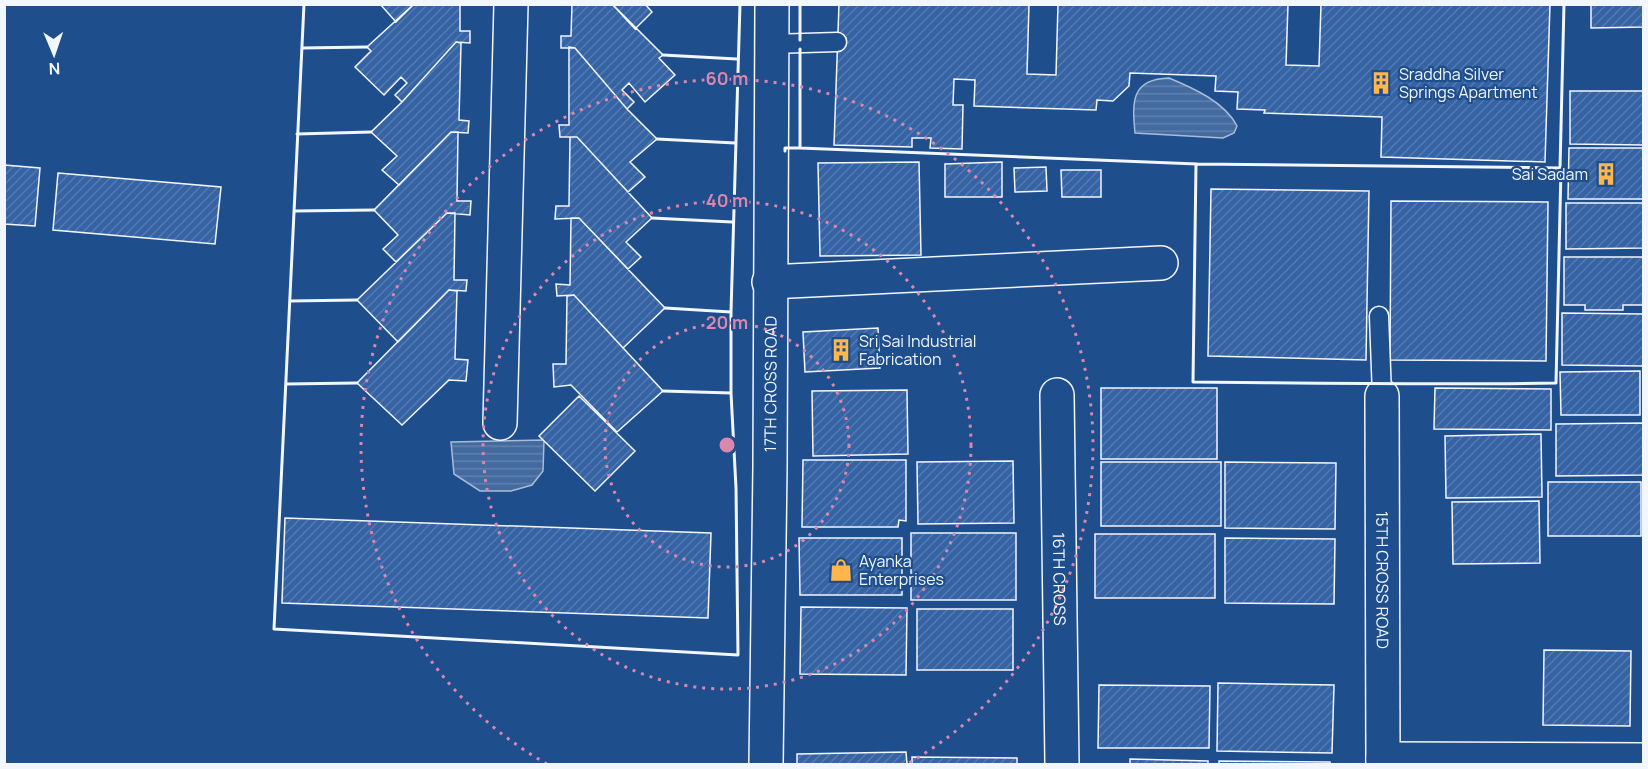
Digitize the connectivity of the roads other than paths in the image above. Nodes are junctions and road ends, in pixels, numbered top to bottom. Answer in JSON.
{"nodes":[{"id":1,"x":511,"y":4,"type":"edge"},
{"id":2,"x":772,"y":4,"type":"edge"},
{"id":3,"x":837,"y":42,"type":"dead end"},
{"id":4,"x":772,"y":44,"type":"junction"},
{"id":5,"x":1161,"y":263,"type":"dead end"},
{"id":6,"x":769,"y":282,"type":"junction"},
{"id":7,"x":1379,"y":316,"type":"dead end"},
{"id":8,"x":1057,"y":395,"type":"dead end"},
{"id":9,"x":1382,"y":396,"type":"joint"},
{"id":10,"x":500,"y":423,"type":"dead end"},
{"id":11,"x":1644,"y":760,"type":"edge"},
{"id":12,"x":1383,"y":762,"type":"edge"},
{"id":13,"x":766,"y":765,"type":"edge"},
{"id":14,"x":1062,"y":765,"type":"edge"}],
"edges":[{"from":1,"to":10,"type":"street"},
{"from":2,"to":4,"type":"street","name":"17TH CROSS ROAD"},
{"from":3,"to":4,"type":"lane"},
{"from":4,"to":6,"type":"street","name":"17TH CROSS ROAD"},
{"from":5,"to":6,"type":"street"},
{"from":6,"to":13,"type":"street","name":"17TH CROSS ROAD"},
{"from":7,"to":9,"type":"lane"},
{"from":8,"to":14,"type":"street","name":"16TH CROSS"},
{"from":9,"to":12,"type":"street","name":"15TH CROSS ROAD"},
{"from":11,"to":12,"type":"street"}]}
